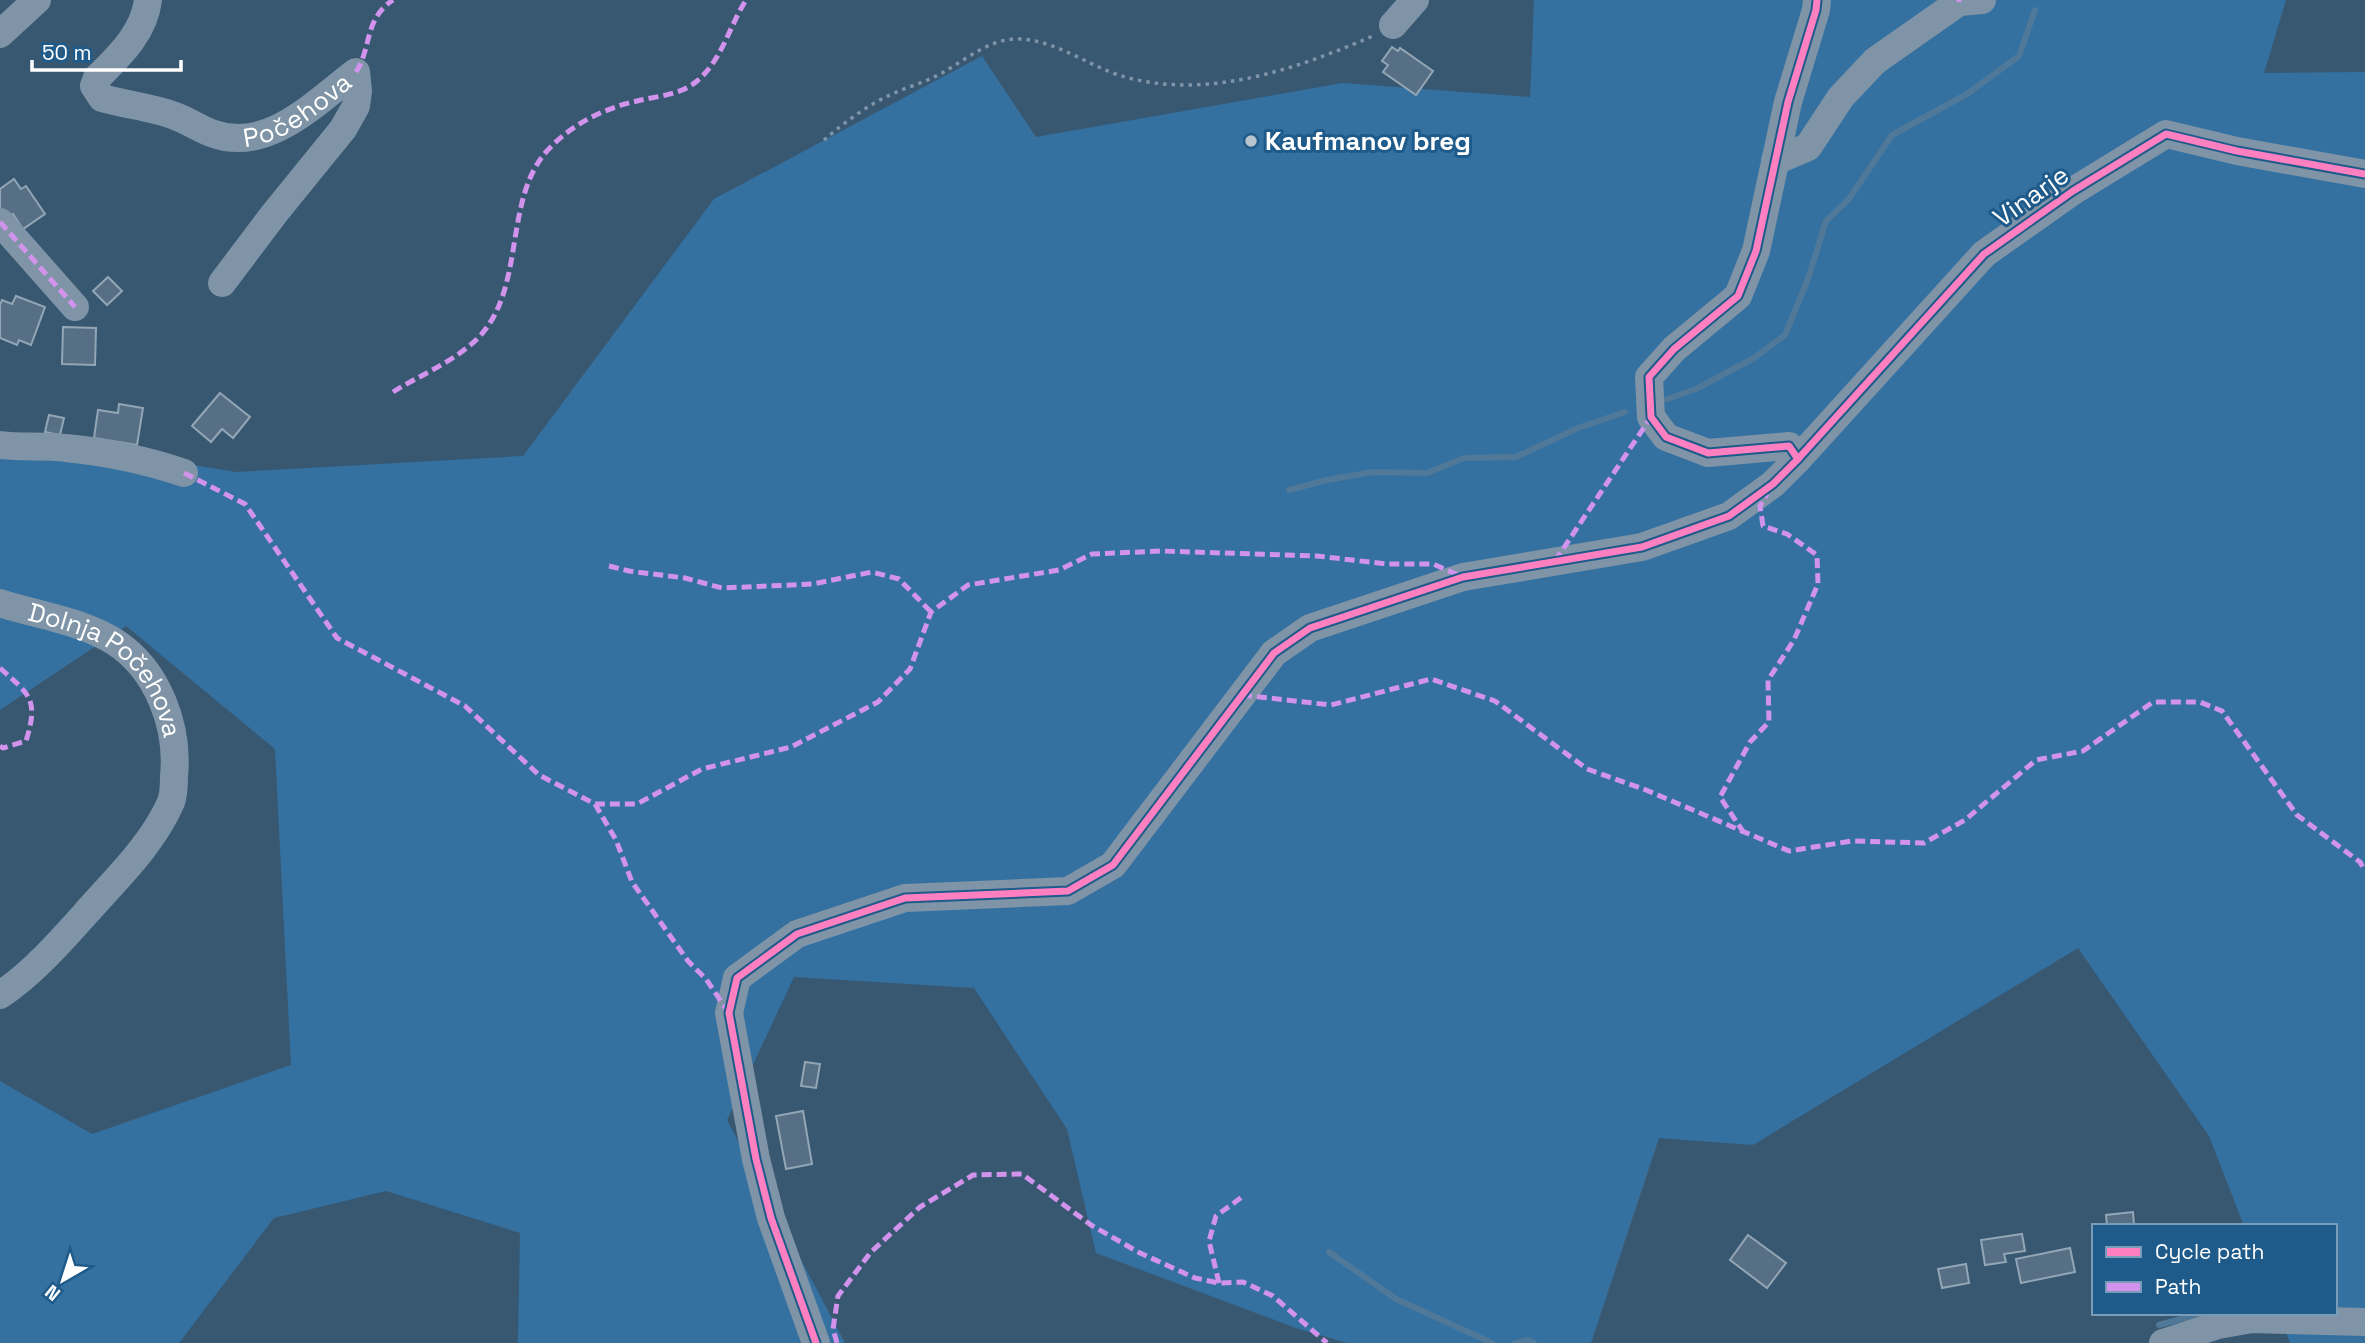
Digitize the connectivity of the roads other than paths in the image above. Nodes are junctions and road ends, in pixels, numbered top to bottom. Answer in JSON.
{"nodes":[{"id":1,"x":37,"y":0,"type":"edge"},
{"id":2,"x":148,"y":0,"type":"edge"},
{"id":3,"x":1415,"y":0,"type":"edge"},
{"id":4,"x":1817,"y":0,"type":"edge"},
{"id":5,"x":1982,"y":0,"type":"edge"},
{"id":6,"x":1393,"y":25,"type":"road end"},
{"id":7,"x":0,"y":34,"type":"edge"},
{"id":8,"x":1775,"y":161,"type":"junction"},
{"id":9,"x":2365,"y":174,"type":"edge"},
{"id":10,"x":0,"y":222,"type":"edge"},
{"id":11,"x":222,"y":283,"type":"dead end"},
{"id":12,"x":75,"y":307,"type":"dead end"},
{"id":13,"x":0,"y":445,"type":"edge"},
{"id":14,"x":1798,"y":459,"type":"junction"},
{"id":15,"x":184,"y":473,"type":"dead end"},
{"id":16,"x":0,"y":603,"type":"edge"},
{"id":17,"x":0,"y":995,"type":"edge"},
{"id":18,"x":2365,"y":1322,"type":"edge"},
{"id":19,"x":816,"y":1343,"type":"edge"},
{"id":20,"x":2163,"y":1343,"type":"edge"}],
"edges":[{"from":1,"to":7,"type":"street"},
{"from":2,"to":11,"type":"street","name":"Počehova"},
{"from":3,"to":6,"type":"street"},
{"from":4,"to":8,"type":"street"},
{"from":5,"to":8,"type":"street"},
{"from":8,"to":14,"type":"street"},
{"from":9,"to":14,"type":"street","name":"Vinarje"},
{"from":10,"to":12,"type":"street"},
{"from":13,"to":15,"type":"street"},
{"from":14,"to":19,"type":"street","name":"Vinarje"},
{"from":16,"to":17,"type":"street","name":"Dolnja Počehova"},
{"from":18,"to":20,"type":"street"}]}
